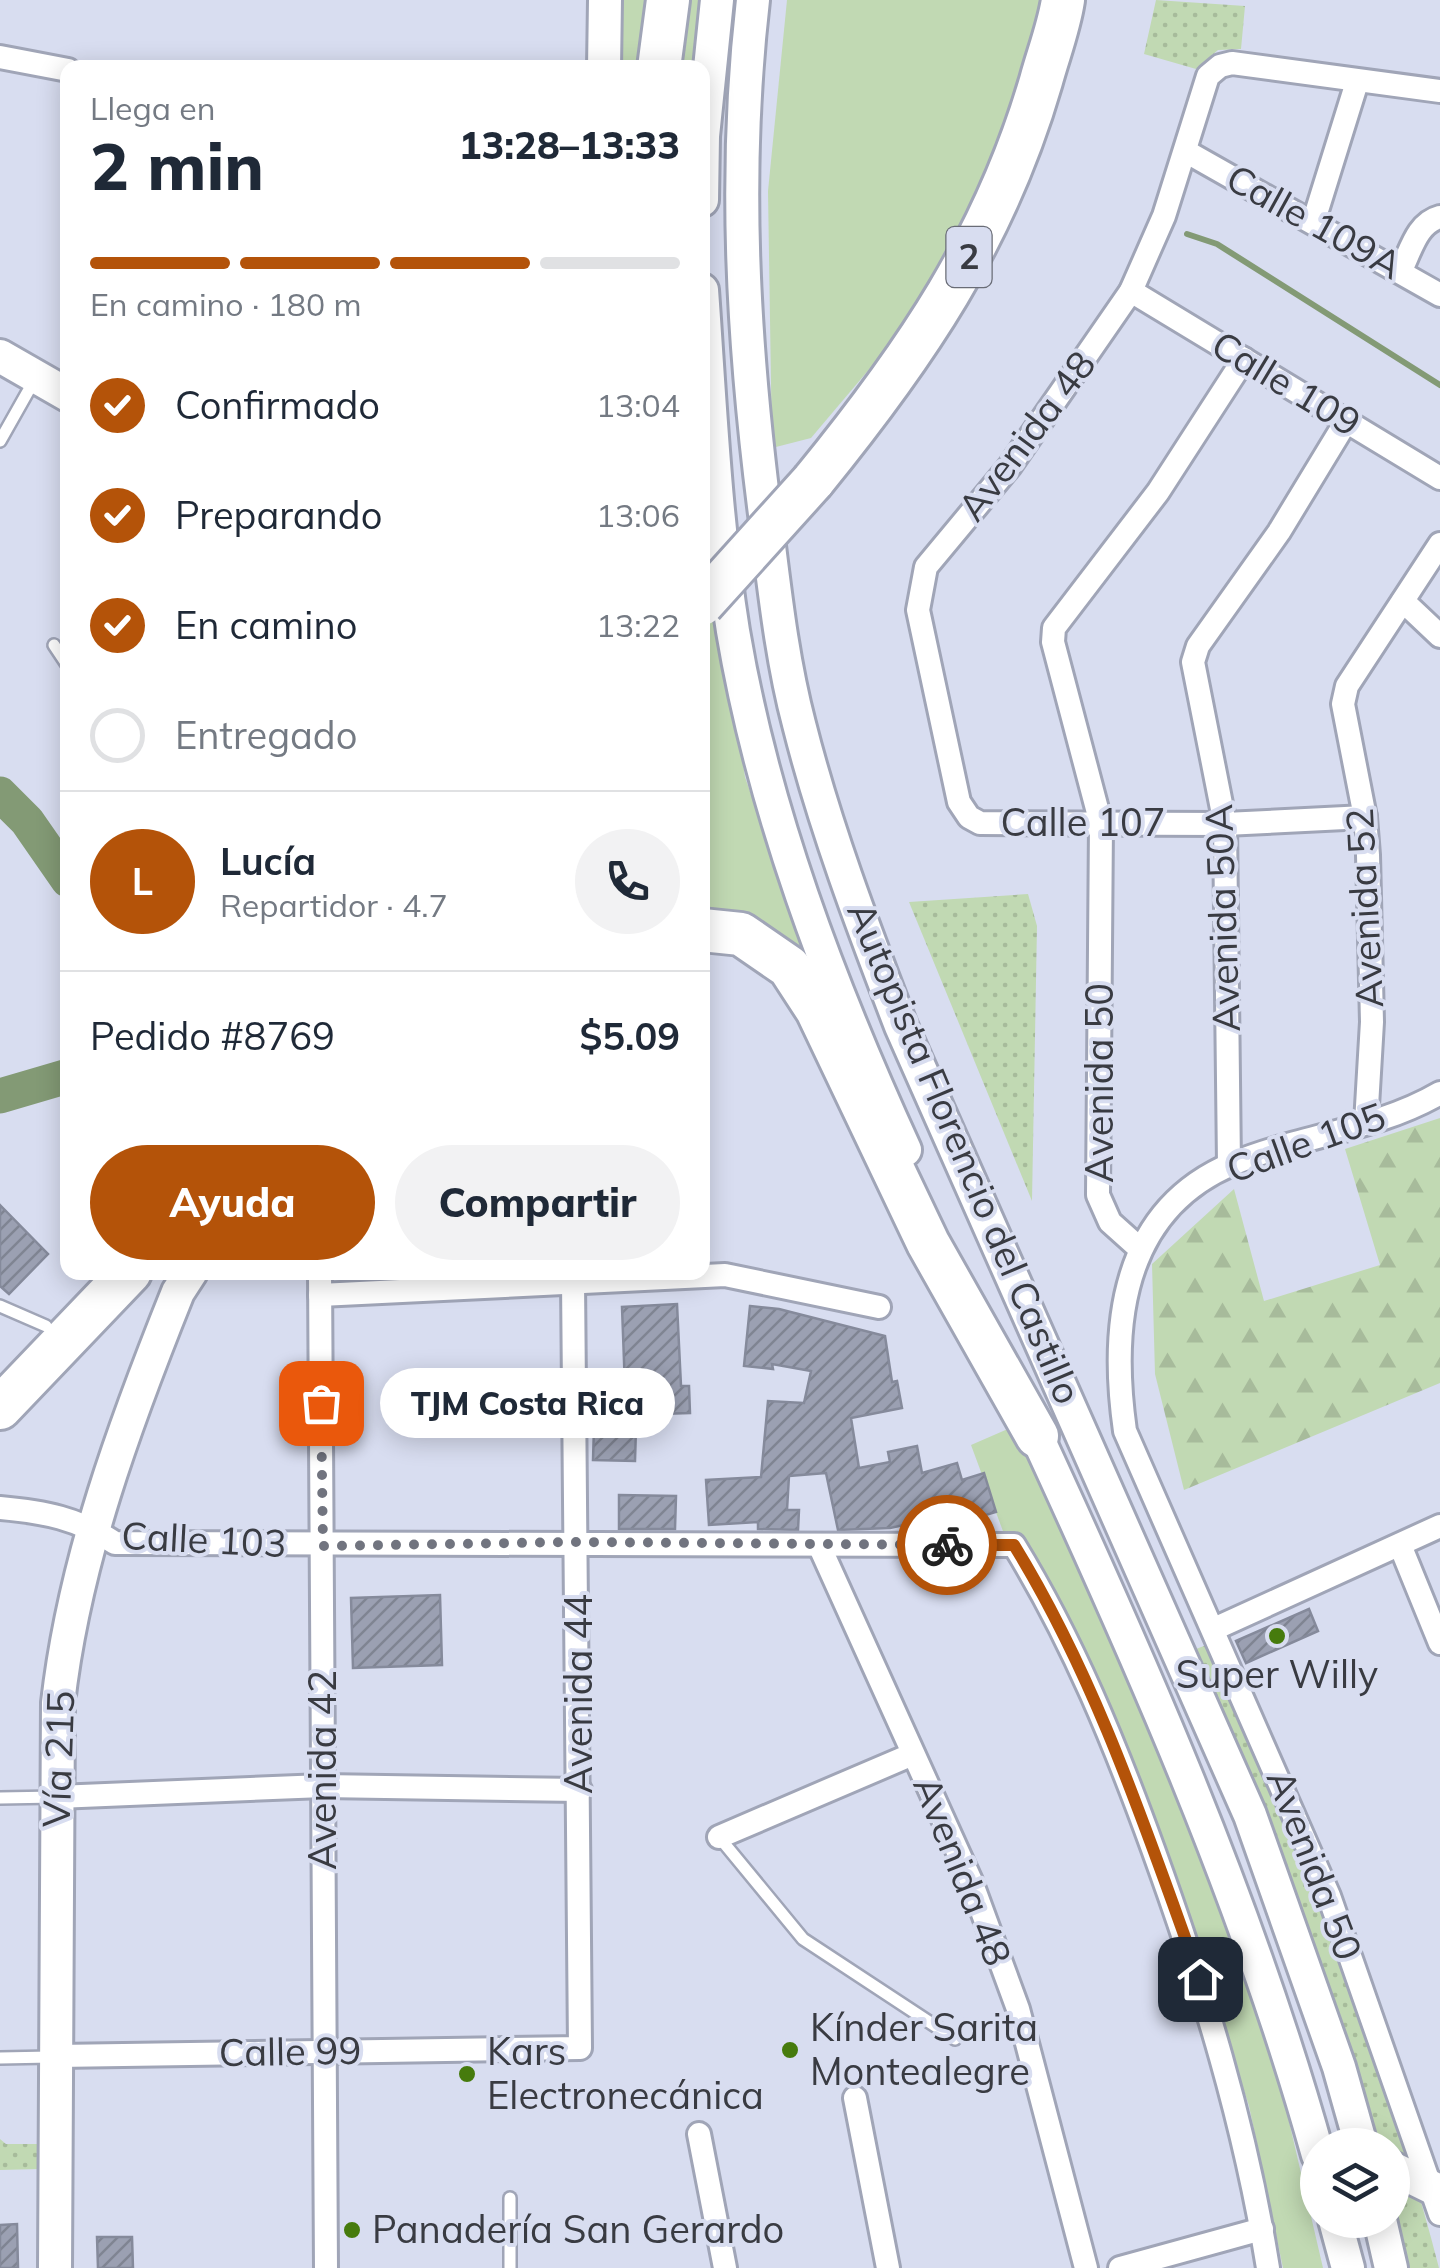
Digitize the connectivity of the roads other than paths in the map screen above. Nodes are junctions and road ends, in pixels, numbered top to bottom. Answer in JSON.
{"nodes":[{"id":1,"x":668,"y":0,"type":"edge"},
{"id":2,"x":717,"y":0,"type":"edge"},
{"id":3,"x":753,"y":0,"type":"edge"},
{"id":4,"x":1062,"y":0,"type":"edge"},
{"id":5,"x":604,"y":9,"type":"edge"},
{"id":6,"x":0,"y":57,"type":"edge"},
{"id":7,"x":594,"y":60,"type":"edge"},
{"id":8,"x":604,"y":60,"type":"edge"},
{"id":9,"x":660,"y":60,"type":"edge"},
{"id":10,"x":60,"y":68,"type":"edge"},
{"id":11,"x":710,"y":68,"type":"edge"},
{"id":12,"x":1358,"y":82,"type":"junction"},
{"id":13,"x":1440,"y":91,"type":"edge"},
{"id":14,"x":1187,"y":152,"type":"junction"},
{"id":15,"x":1440,"y":217,"type":"edge"},
{"id":16,"x":1314,"y":220,"type":"junction"},
{"id":17,"x":1402,"y":270,"type":"junction"},
{"id":18,"x":1131,"y":292,"type":"junction"},
{"id":19,"x":1440,"y":295,"type":"edge"},
{"id":20,"x":0,"y":356,"type":"edge"},
{"id":21,"x":1244,"y":359,"type":"junction"},
{"id":22,"x":37,"y":376,"type":"junction"},
{"id":23,"x":60,"y":391,"type":"edge"},
{"id":24,"x":710,"y":403,"type":"edge"},
{"id":25,"x":1347,"y":420,"type":"junction"},
{"id":26,"x":0,"y":441,"type":"edge"},
{"id":27,"x":1440,"y":478,"type":"edge"},
{"id":28,"x":1440,"y":544,"type":"edge"},
{"id":29,"x":710,"y":595,"type":"edge"},
{"id":30,"x":1404,"y":601,"type":"junction"},
{"id":31,"x":1440,"y":636,"type":"edge"},
{"id":32,"x":54,"y":645,"type":"dead end"},
{"id":33,"x":60,"y":654,"type":"edge"},
{"id":34,"x":1366,"y":817,"type":"junction"},
{"id":35,"x":980,"y":823,"type":"joint"},
{"id":36,"x":1101,"y":824,"type":"junction"},
{"id":37,"x":1225,"y":824,"type":"junction"},
{"id":38,"x":710,"y":931,"type":"edge"},
{"id":39,"x":1440,"y":1093,"type":"edge"},
{"id":40,"x":1366,"y":1123,"type":"junction"},
{"id":41,"x":1230,"y":1165,"type":"junction"},
{"id":42,"x":1140,"y":1248,"type":"junction"},
{"id":43,"x":710,"y":1276,"type":"edge"},
{"id":44,"x":85,"y":1280,"type":"edge"},
{"id":45,"x":122,"y":1280,"type":"edge"},
{"id":46,"x":186,"y":1280,"type":"edge"},
{"id":47,"x":598,"y":1280,"type":"edge"},
{"id":48,"x":573,"y":1281,"type":"junction"},
{"id":49,"x":320,"y":1284,"type":"edge"},
{"id":50,"x":0,"y":1306,"type":"edge"},
{"id":51,"x":879,"y":1306,"type":"dead end"},
{"id":52,"x":46,"y":1326,"type":"junction"},
{"id":53,"x":0,"y":1380,"type":"edge"},
{"id":54,"x":0,"y":1408,"type":"edge"},
{"id":55,"x":1037,"y":1436,"type":"junction"},
{"id":56,"x":0,"y":1508,"type":"edge"},
{"id":57,"x":1440,"y":1526,"type":"edge"},
{"id":58,"x":96,"y":1530,"type":"junction"},
{"id":59,"x":577,"y":1542,"type":"junction"},
{"id":60,"x":819,"y":1545,"type":"junction"},
{"id":61,"x":1400,"y":1545,"type":"junction"},
{"id":62,"x":323,"y":1546,"type":"junction"},
{"id":63,"x":1214,"y":1629,"type":"junction"},
{"id":64,"x":1440,"y":1643,"type":"edge"},
{"id":65,"x":913,"y":1754,"type":"junction"},
{"id":66,"x":323,"y":1786,"type":"junction"},
{"id":67,"x":580,"y":1790,"type":"junction"},
{"id":68,"x":57,"y":1797,"type":"junction"},
{"id":69,"x":0,"y":1798,"type":"edge"},
{"id":70,"x":719,"y":1837,"type":"joint"},
{"id":71,"x":955,"y":2039,"type":"dead end"},
{"id":72,"x":580,"y":2048,"type":"joint"},
{"id":73,"x":323,"y":2052,"type":"junction"},
{"id":74,"x":57,"y":2056,"type":"junction"},
{"id":75,"x":0,"y":2058,"type":"edge"},
{"id":76,"x":855,"y":2098,"type":"dead end"},
{"id":77,"x":1310,"y":2128,"type":"edge"},
{"id":78,"x":1356,"y":2128,"type":"edge"},
{"id":79,"x":699,"y":2134,"type":"dead end"},
{"id":80,"x":1410,"y":2179,"type":"edge"},
{"id":81,"x":1438,"y":2196,"type":"edge"},
{"id":82,"x":510,"y":2198,"type":"dead end"},
{"id":83,"x":1262,"y":2229,"type":"junction"},
{"id":84,"x":1340,"y":2238,"type":"edge"},
{"id":85,"x":1384,"y":2238,"type":"edge"},
{"id":86,"x":55,"y":2268,"type":"edge"},
{"id":87,"x":326,"y":2268,"type":"edge"},
{"id":88,"x":510,"y":2268,"type":"edge"},
{"id":89,"x":725,"y":2268,"type":"edge"},
{"id":90,"x":888,"y":2268,"type":"edge"},
{"id":91,"x":1086,"y":2268,"type":"edge"},
{"id":92,"x":1120,"y":2268,"type":"edge"},
{"id":93,"x":1268,"y":2268,"type":"edge"},
{"id":94,"x":1348,"y":2268,"type":"edge"},
{"id":95,"x":1391,"y":2268,"type":"edge"}],
"edges":[{"from":1,"to":9,"type":"highway"},
{"from":2,"to":11,"type":"main road"},
{"from":3,"to":78,"type":"main road","name":"Autopista Florencio del Castillo"},
{"from":4,"to":29,"type":"highway","number":"2","bridge":true},
{"from":5,"to":7,"type":"main road"},
{"from":5,"to":8,"type":"main road"},
{"from":6,"to":10,"type":"street"},
{"from":12,"to":13,"type":"street"},
{"from":12,"to":14,"type":"street","name":"Avenida 48"},
{"from":12,"to":16,"type":"street"},
{"from":14,"to":16,"type":"street","name":"Calle 109A"},
{"from":14,"to":18,"type":"street","name":"Avenida 48"},
{"from":15,"to":17,"type":"street"},
{"from":16,"to":17,"type":"street","name":"Calle 109A"},
{"from":17,"to":19,"type":"street","name":"Calle 109A"},
{"from":18,"to":21,"type":"street","name":"Calle 109"},
{"from":18,"to":35,"type":"street","name":"Avenida 48"},
{"from":20,"to":22,"type":"main road"},
{"from":21,"to":25,"type":"street","name":"Calle 109"},
{"from":21,"to":36,"type":"street","name":"Avenida 50"},
{"from":22,"to":23,"type":"main road"},
{"from":22,"to":26,"type":"lane"},
{"from":24,"to":55,"type":"main road","name":"Autopista Florencio del Castillo"},
{"from":25,"to":27,"type":"street","name":"Calle 109"},
{"from":25,"to":37,"type":"street","name":"Avenida 50A"},
{"from":28,"to":30,"type":"street","name":"Avenida 52"},
{"from":30,"to":31,"type":"street"},
{"from":30,"to":34,"type":"street","name":"Avenida 52"},
{"from":32,"to":33,"type":"lane"},
{"from":34,"to":37,"type":"street","name":"Calle 107"},
{"from":34,"to":40,"type":"street","name":"Avenida 52"},
{"from":35,"to":36,"type":"street","name":"Calle 107"},
{"from":36,"to":37,"type":"street","name":"Calle 107"},
{"from":36,"to":42,"type":"street","name":"Avenida 50"},
{"from":37,"to":41,"type":"street","name":"Avenida 50A"},
{"from":38,"to":55,"type":"highway"},
{"from":39,"to":40,"type":"street","name":"Calle 105"},
{"from":40,"to":41,"type":"street","name":"Calle 105"},
{"from":41,"to":42,"type":"street","name":"Calle 105"},
{"from":42,"to":63,"type":"street","name":"Avenida 50"},
{"from":43,"to":51,"type":"street"},
{"from":44,"to":52,"type":"highway"},
{"from":45,"to":54,"type":"highway"},
{"from":46,"to":58,"type":"main road","name":"Vía 215"},
{"from":47,"to":48,"type":"street"},
{"from":48,"to":49,"type":"street"},
{"from":48,"to":59,"type":"street","name":"Avenida 44"},
{"from":49,"to":62,"type":"street","name":"Avenida 42"},
{"from":50,"to":52,"type":"lane"},
{"from":52,"to":53,"type":"highway"},
{"from":55,"to":77,"type":"main road","name":"Autopista Florencio del Castillo"},
{"from":56,"to":58,"type":"street","name":"Calle 103"},
{"from":57,"to":61,"type":"street"},
{"from":58,"to":62,"type":"street","name":"Calle 103"},
{"from":58,"to":68,"type":"main road","name":"Vía 215"},
{"from":59,"to":60,"type":"street","name":"Calle 103"},
{"from":59,"to":62,"type":"street","name":"Calle 103"},
{"from":59,"to":67,"type":"street","name":"Avenida 44"},
{"from":60,"to":65,"type":"street","name":"Avenida 48"},
{"from":60,"to":83,"type":"street","name":"Calle 103"},
{"from":61,"to":63,"type":"street"},
{"from":61,"to":64,"type":"street"},
{"from":62,"to":66,"type":"street","name":"Avenida 42"},
{"from":63,"to":81,"type":"street","name":"Avenida 50"},
{"from":65,"to":70,"type":"street"},
{"from":65,"to":91,"type":"street","name":"Avenida 48"},
{"from":66,"to":67,"type":"street"},
{"from":66,"to":68,"type":"street"},
{"from":66,"to":73,"type":"street","name":"Avenida 42"},
{"from":67,"to":72,"type":"street","name":"Avenida 44"},
{"from":68,"to":69,"type":"lane"},
{"from":68,"to":74,"type":"main road","name":"Vía 215"},
{"from":70,"to":71,"type":"lane"},
{"from":72,"to":73,"type":"street","name":"Calle 99"},
{"from":73,"to":74,"type":"street","name":"Calle 99"},
{"from":73,"to":87,"type":"street","name":"Avenida 42"},
{"from":74,"to":75,"type":"lane","name":"Calle 99"},
{"from":74,"to":86,"type":"main road","name":"Vía 215"},
{"from":76,"to":90,"type":"street"},
{"from":79,"to":89,"type":"street"},
{"from":80,"to":81,"type":"main road"},
{"from":82,"to":88,"type":"lane"},
{"from":83,"to":92,"type":"street"},
{"from":83,"to":93,"type":"street"},
{"from":84,"to":94,"type":"main road"},
{"from":85,"to":95,"type":"main road"}]}
